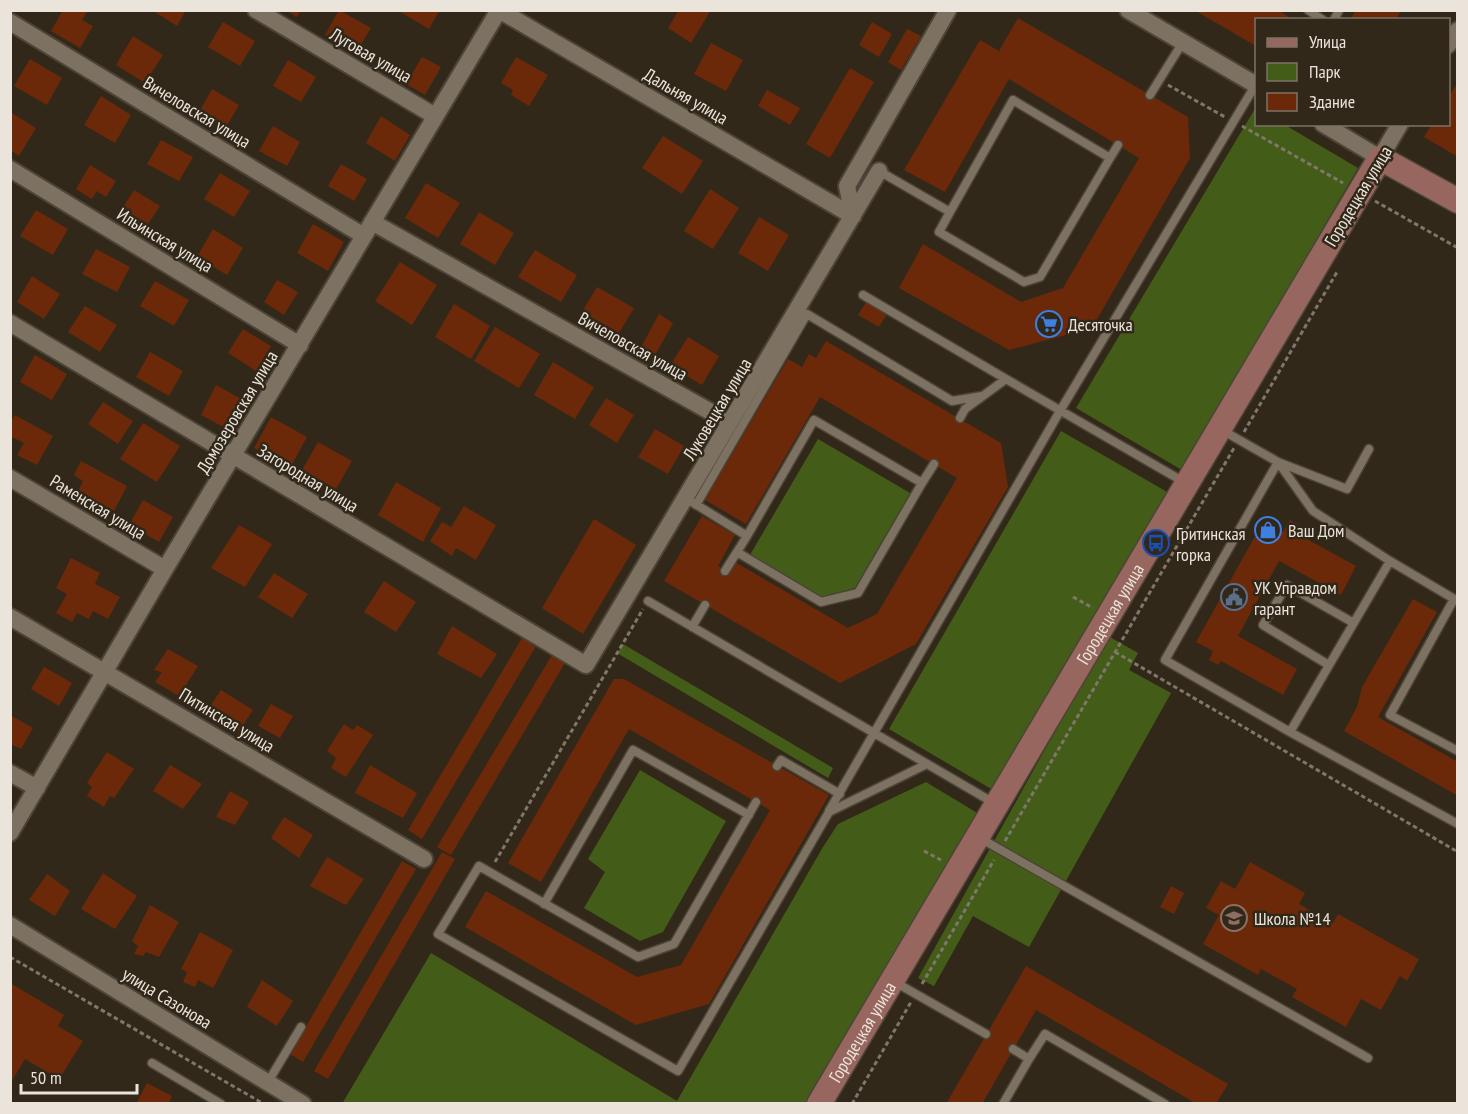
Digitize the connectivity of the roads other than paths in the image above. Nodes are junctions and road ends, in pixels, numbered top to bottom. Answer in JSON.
{"nodes":[{"id":1,"x":256,"y":10,"type":"edge"},
{"id":2,"x":499,"y":10,"type":"edge"},
{"id":3,"x":948,"y":10,"type":"edge"},
{"id":4,"x":1128,"y":10,"type":"edge"},
{"id":5,"x":10,"y":22,"type":"edge"},
{"id":6,"x":1458,"y":30,"type":"edge"},
{"id":7,"x":1183,"y":42,"type":"junction"},
{"id":8,"x":1450,"y":43,"type":"edge"},
{"id":9,"x":1255,"y":83,"type":"edge"},
{"id":10,"x":1255,"y":86,"type":"edge"},
{"id":11,"x":1150,"y":95,"type":"dead end"},
{"id":12,"x":435,"y":116,"type":"junction"},
{"id":13,"x":1326,"y":126,"type":"edge"},
{"id":14,"x":1399,"y":126,"type":"edge"},
{"id":15,"x":1118,"y":145,"type":"dead end"},
{"id":16,"x":1110,"y":158,"type":"junction"},
{"id":17,"x":1380,"y":158,"type":"junction"},
{"id":18,"x":10,"y":169,"type":"edge"},
{"id":19,"x":879,"y":171,"type":"joint"},
{"id":20,"x":1458,"y":201,"type":"edge"},
{"id":21,"x":950,"y":212,"type":"junction"},
{"id":22,"x":853,"y":216,"type":"junction"},
{"id":23,"x":368,"y":229,"type":"junction"},
{"id":24,"x":863,"y":295,"type":"dead end"},
{"id":25,"x":10,"y":323,"type":"edge"},
{"id":26,"x":300,"y":345,"type":"junction"},
{"id":27,"x":1006,"y":379,"type":"junction"},
{"id":28,"x":982,"y":396,"type":"junction"},
{"id":29,"x":1060,"y":411,"type":"junction"},
{"id":30,"x":718,"y":416,"type":"dead end"},
{"id":31,"x":960,"y":418,"type":"dead end"},
{"id":32,"x":1230,"y":434,"type":"junction"},
{"id":33,"x":1369,"y":449,"type":"dead end"},
{"id":34,"x":233,"y":457,"type":"junction"},
{"id":35,"x":1278,"y":462,"type":"junction"},
{"id":36,"x":934,"y":464,"type":"dead end"},
{"id":37,"x":10,"y":477,"type":"edge"},
{"id":38,"x":922,"y":483,"type":"junction"},
{"id":39,"x":1187,"y":484,"type":"junction"},
{"id":40,"x":691,"y":502,"type":"junction"},
{"id":41,"x":747,"y":536,"type":"junction"},
{"id":42,"x":737,"y":552,"type":"junction"},
{"id":43,"x":1390,"y":561,"type":"junction"},
{"id":44,"x":165,"y":569,"type":"junction"},
{"id":45,"x":726,"y":571,"type":"dead end"},
{"id":46,"x":1456,"y":600,"type":"edge"},
{"id":47,"x":648,"y":601,"type":"road end"},
{"id":48,"x":705,"y":605,"type":"dead end"},
{"id":49,"x":10,"y":617,"type":"edge"},
{"id":50,"x":1352,"y":622,"type":"junction"},
{"id":51,"x":692,"y":627,"type":"junction"},
{"id":52,"x":1328,"y":664,"type":"junction"},
{"id":53,"x":586,"y":665,"type":"joint"},
{"id":54,"x":106,"y":671,"type":"junction"},
{"id":55,"x":1290,"y":732,"type":"junction"},
{"id":56,"x":875,"y":734,"type":"junction"},
{"id":57,"x":1458,"y":751,"type":"edge"},
{"id":58,"x":927,"y":764,"type":"junction"},
{"id":59,"x":777,"y":766,"type":"dead end"},
{"id":60,"x":10,"y":773,"type":"edge"},
{"id":61,"x":37,"y":788,"type":"junction"},
{"id":62,"x":840,"y":794,"type":"junction"},
{"id":63,"x":756,"y":802,"type":"dead end"},
{"id":64,"x":997,"y":805,"type":"junction"},
{"id":65,"x":829,"y":812,"type":"junction"},
{"id":66,"x":748,"y":816,"type":"junction"},
{"id":67,"x":1458,"y":824,"type":"edge"},
{"id":68,"x":10,"y":833,"type":"edge"},
{"id":69,"x":977,"y":837,"type":"junction"},
{"id":70,"x":424,"y":859,"type":"dead end"},
{"id":71,"x":544,"y":904,"type":"junction"},
{"id":72,"x":10,"y":925,"type":"edge"},
{"id":73,"x":892,"y":981,"type":"junction"},
{"id":74,"x":301,"y":1027,"type":"dead end"},
{"id":75,"x":986,"y":1034,"type":"dead end"},
{"id":76,"x":1013,"y":1049,"type":"dead end"},
{"id":77,"x":1368,"y":1058,"type":"dead end"},
{"id":78,"x":1029,"y":1059,"type":"junction"},
{"id":79,"x":152,"y":1063,"type":"dead end"},
{"id":80,"x":268,"y":1082,"type":"junction"},
{"id":81,"x":221,"y":1104,"type":"edge"},
{"id":82,"x":303,"y":1104,"type":"edge"},
{"id":83,"x":819,"y":1104,"type":"edge"},
{"id":84,"x":1003,"y":1104,"type":"edge"},
{"id":85,"x":1165,"y":1104,"type":"edge"}],
"edges":[{"from":1,"to":12,"type":"street","name":"Луговая улица"},
{"from":2,"to":12,"type":"street","name":"Домозеровская улица"},
{"from":2,"to":22,"type":"street","name":"Дальняя улица"},
{"from":3,"to":22,"type":"street"},
{"from":4,"to":7,"type":"street"},
{"from":5,"to":23,"type":"street","name":"Вичеловская улица"},
{"from":6,"to":8,"type":"street"},
{"from":7,"to":9,"type":"street"},
{"from":7,"to":11,"type":"lane"},
{"from":10,"to":29,"type":"lane"},
{"from":12,"to":23,"type":"street","name":"Домозеровская улица"},
{"from":13,"to":17,"type":"street"},
{"from":14,"to":17,"type":"street","name":"Городецкая улица"},
{"from":15,"to":16,"type":"lane"},
{"from":16,"to":21,"type":"lane"},
{"from":16,"to":21,"type":"lane"},
{"from":17,"to":20,"type":"street"},
{"from":17,"to":32,"type":"street","name":"Городецкая улица"},
{"from":18,"to":26,"type":"street","name":"Ильинская улица"},
{"from":19,"to":21,"type":"lane"},
{"from":19,"to":22,"type":"street","name":"Луковецкая улица"},
{"from":22,"to":40,"type":"street","name":"Луковецкая улица"},
{"from":23,"to":26,"type":"street","name":"Домозеровская улица"},
{"from":23,"to":30,"type":"street","name":"Вичеловская улица"},
{"from":24,"to":27,"type":"lane"},
{"from":25,"to":34,"type":"street","name":"Загородная улица"},
{"from":26,"to":34,"type":"street","name":"Домозеровская улица"},
{"from":27,"to":28,"type":"lane"},
{"from":27,"to":29,"type":"lane"},
{"from":28,"to":31,"type":"lane"},
{"from":28,"to":40,"type":"lane"},
{"from":29,"to":39,"type":"lane"},
{"from":29,"to":56,"type":"lane"},
{"from":32,"to":35,"type":"lane"},
{"from":32,"to":39,"type":"street","name":"Городецкая улица"},
{"from":33,"to":35,"type":"lane"},
{"from":34,"to":44,"type":"street","name":"Домозеровская улица"},
{"from":34,"to":53,"type":"street","name":"Загородная улица"},
{"from":35,"to":43,"type":"lane"},
{"from":35,"to":55,"type":"lane"},
{"from":36,"to":38,"type":"lane"},
{"from":37,"to":44,"type":"street","name":"Раменская улица"},
{"from":38,"to":41,"type":"lane"},
{"from":38,"to":42,"type":"lane"},
{"from":39,"to":64,"type":"street","name":"Городецкая улица"},
{"from":40,"to":41,"type":"lane"},
{"from":40,"to":53,"type":"street","name":"Луковецкая улица"},
{"from":41,"to":42,"type":"lane"},
{"from":42,"to":45,"type":"lane"},
{"from":43,"to":46,"type":"lane"},
{"from":43,"to":50,"type":"lane"},
{"from":44,"to":54,"type":"street","name":"Домозеровская улица"},
{"from":46,"to":57,"type":"lane"},
{"from":47,"to":51,"type":"lane"},
{"from":48,"to":51,"type":"lane"},
{"from":49,"to":54,"type":"street","name":"Питинская улица"},
{"from":50,"to":52,"type":"lane"},
{"from":50,"to":52,"type":"lane"},
{"from":51,"to":56,"type":"lane"},
{"from":52,"to":55,"type":"lane"},
{"from":54,"to":61,"type":"street","name":"Домозеровская улица"},
{"from":54,"to":70,"type":"street","name":"Питинская улица"},
{"from":55,"to":67,"type":"lane"},
{"from":56,"to":58,"type":"lane"},
{"from":56,"to":62,"type":"lane"},
{"from":58,"to":64,"type":"lane"},
{"from":58,"to":65,"type":"lane"},
{"from":59,"to":62,"type":"lane"},
{"from":60,"to":61,"type":"street"},
{"from":61,"to":68,"type":"street","name":"Домозеровская улица"},
{"from":62,"to":65,"type":"lane"},
{"from":63,"to":66,"type":"lane"},
{"from":64,"to":69,"type":"street","name":"Городецкая улица"},
{"from":65,"to":71,"type":"lane"},
{"from":66,"to":71,"type":"lane"},
{"from":66,"to":71,"type":"lane"},
{"from":69,"to":73,"type":"street","name":"Городецкая улица"},
{"from":69,"to":77,"type":"lane"},
{"from":72,"to":80,"type":"street","name":"улица Сазонова"},
{"from":73,"to":75,"type":"lane"},
{"from":73,"to":83,"type":"street","name":"Городецкая улица"},
{"from":74,"to":80,"type":"lane"},
{"from":76,"to":78,"type":"lane"},
{"from":78,"to":84,"type":"lane"},
{"from":78,"to":85,"type":"lane"},
{"from":79,"to":81,"type":"lane"},
{"from":80,"to":82,"type":"street","name":"улица Сазонова"}]}
